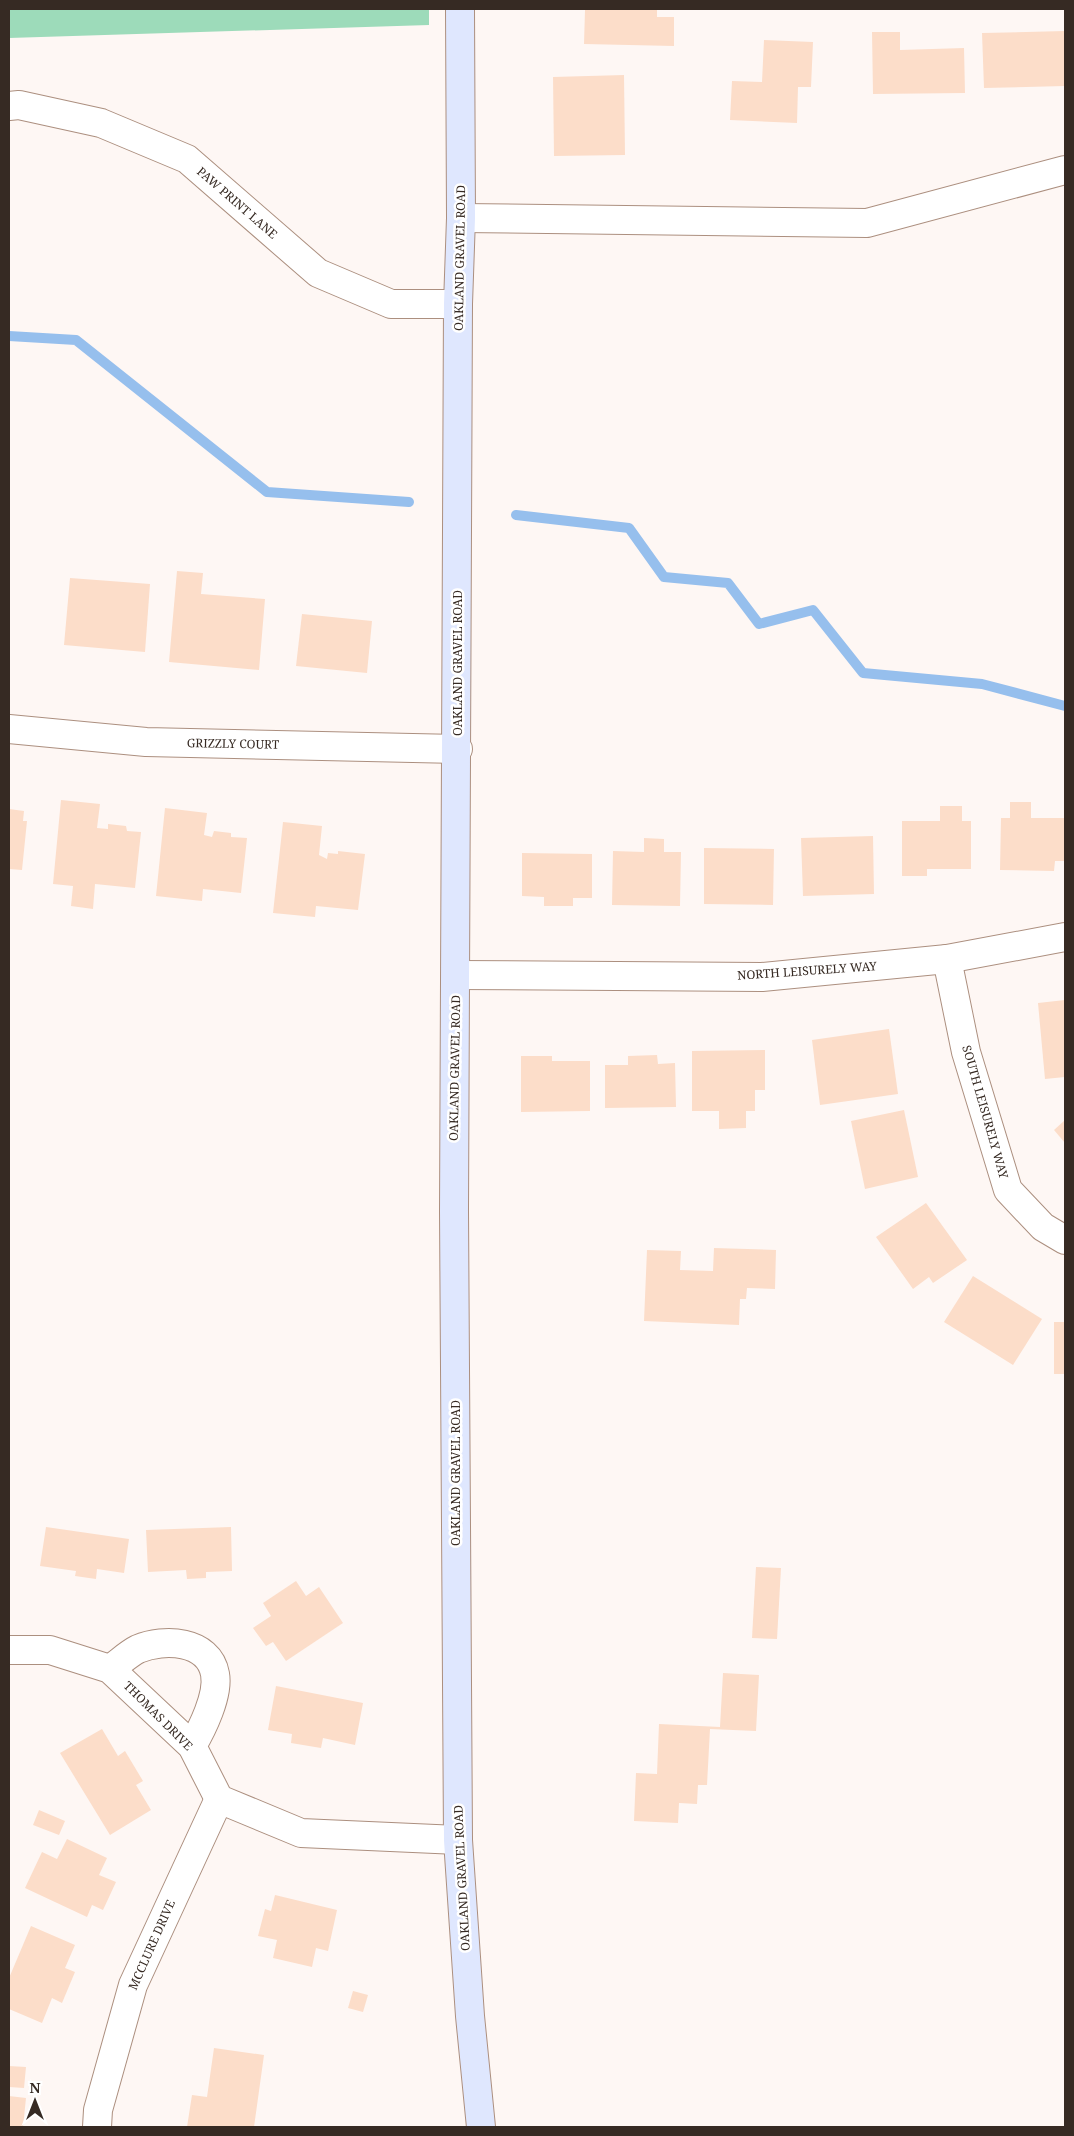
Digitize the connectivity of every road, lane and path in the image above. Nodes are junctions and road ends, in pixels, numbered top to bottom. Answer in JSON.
{"nodes":[{"id":1,"x":460,"y":9,"type":"edge"},
{"id":2,"x":9,"y":106,"type":"edge"},
{"id":3,"x":1065,"y":170,"type":"edge"},
{"id":4,"x":461,"y":218,"type":"junction"},
{"id":5,"x":458,"y":304,"type":"junction"},
{"id":6,"x":9,"y":729,"type":"edge"},
{"id":7,"x":458,"y":749,"type":"junction"},
{"id":8,"x":1065,"y":937,"type":"edge"},
{"id":9,"x":947,"y":960,"type":"junction"},
{"id":10,"x":456,"y":975,"type":"junction"},
{"id":11,"x":1065,"y":1240,"type":"edge"},
{"id":12,"x":9,"y":1650,"type":"edge"},
{"id":13,"x":110,"y":1669,"type":"junction"},
{"id":14,"x":192,"y":1746,"type":"junction"},
{"id":15,"x":219,"y":1798,"type":"junction"},
{"id":16,"x":458,"y":1840,"type":"junction"},
{"id":17,"x":97,"y":2127,"type":"edge"},
{"id":18,"x":481,"y":2127,"type":"edge"}],
"edges":[{"from":1,"to":4,"type":"street","name":"OAKLAND GRAVEL ROAD"},
{"from":2,"to":5,"type":"street","name":"PAW PRINT LANE"},
{"from":3,"to":4,"type":"street"},
{"from":4,"to":5,"type":"street","name":"OAKLAND GRAVEL ROAD"},
{"from":5,"to":7,"type":"street","name":"OAKLAND GRAVEL ROAD"},
{"from":6,"to":7,"type":"street","name":"GRIZZLY COURT"},
{"from":7,"to":10,"type":"street","name":"OAKLAND GRAVEL ROAD"},
{"from":8,"to":9,"type":"street","name":"NORTH LEISURELY WAY"},
{"from":9,"to":10,"type":"street","name":"NORTH LEISURELY WAY"},
{"from":9,"to":11,"type":"street","name":"SOUTH LEISURELY WAY"},
{"from":10,"to":16,"type":"street","name":"OAKLAND GRAVEL ROAD"},
{"from":12,"to":13,"type":"street","name":"THOMAS DRIVE"},
{"from":13,"to":14,"type":"street","name":"THOMAS DRIVE"},
{"from":13,"to":14,"type":"street"},
{"from":14,"to":15,"type":"street","name":"THOMAS DRIVE"},
{"from":15,"to":16,"type":"street"},
{"from":15,"to":17,"type":"street","name":"MCCLURE DRIVE"},
{"from":16,"to":18,"type":"street","name":"OAKLAND GRAVEL ROAD"}]}
